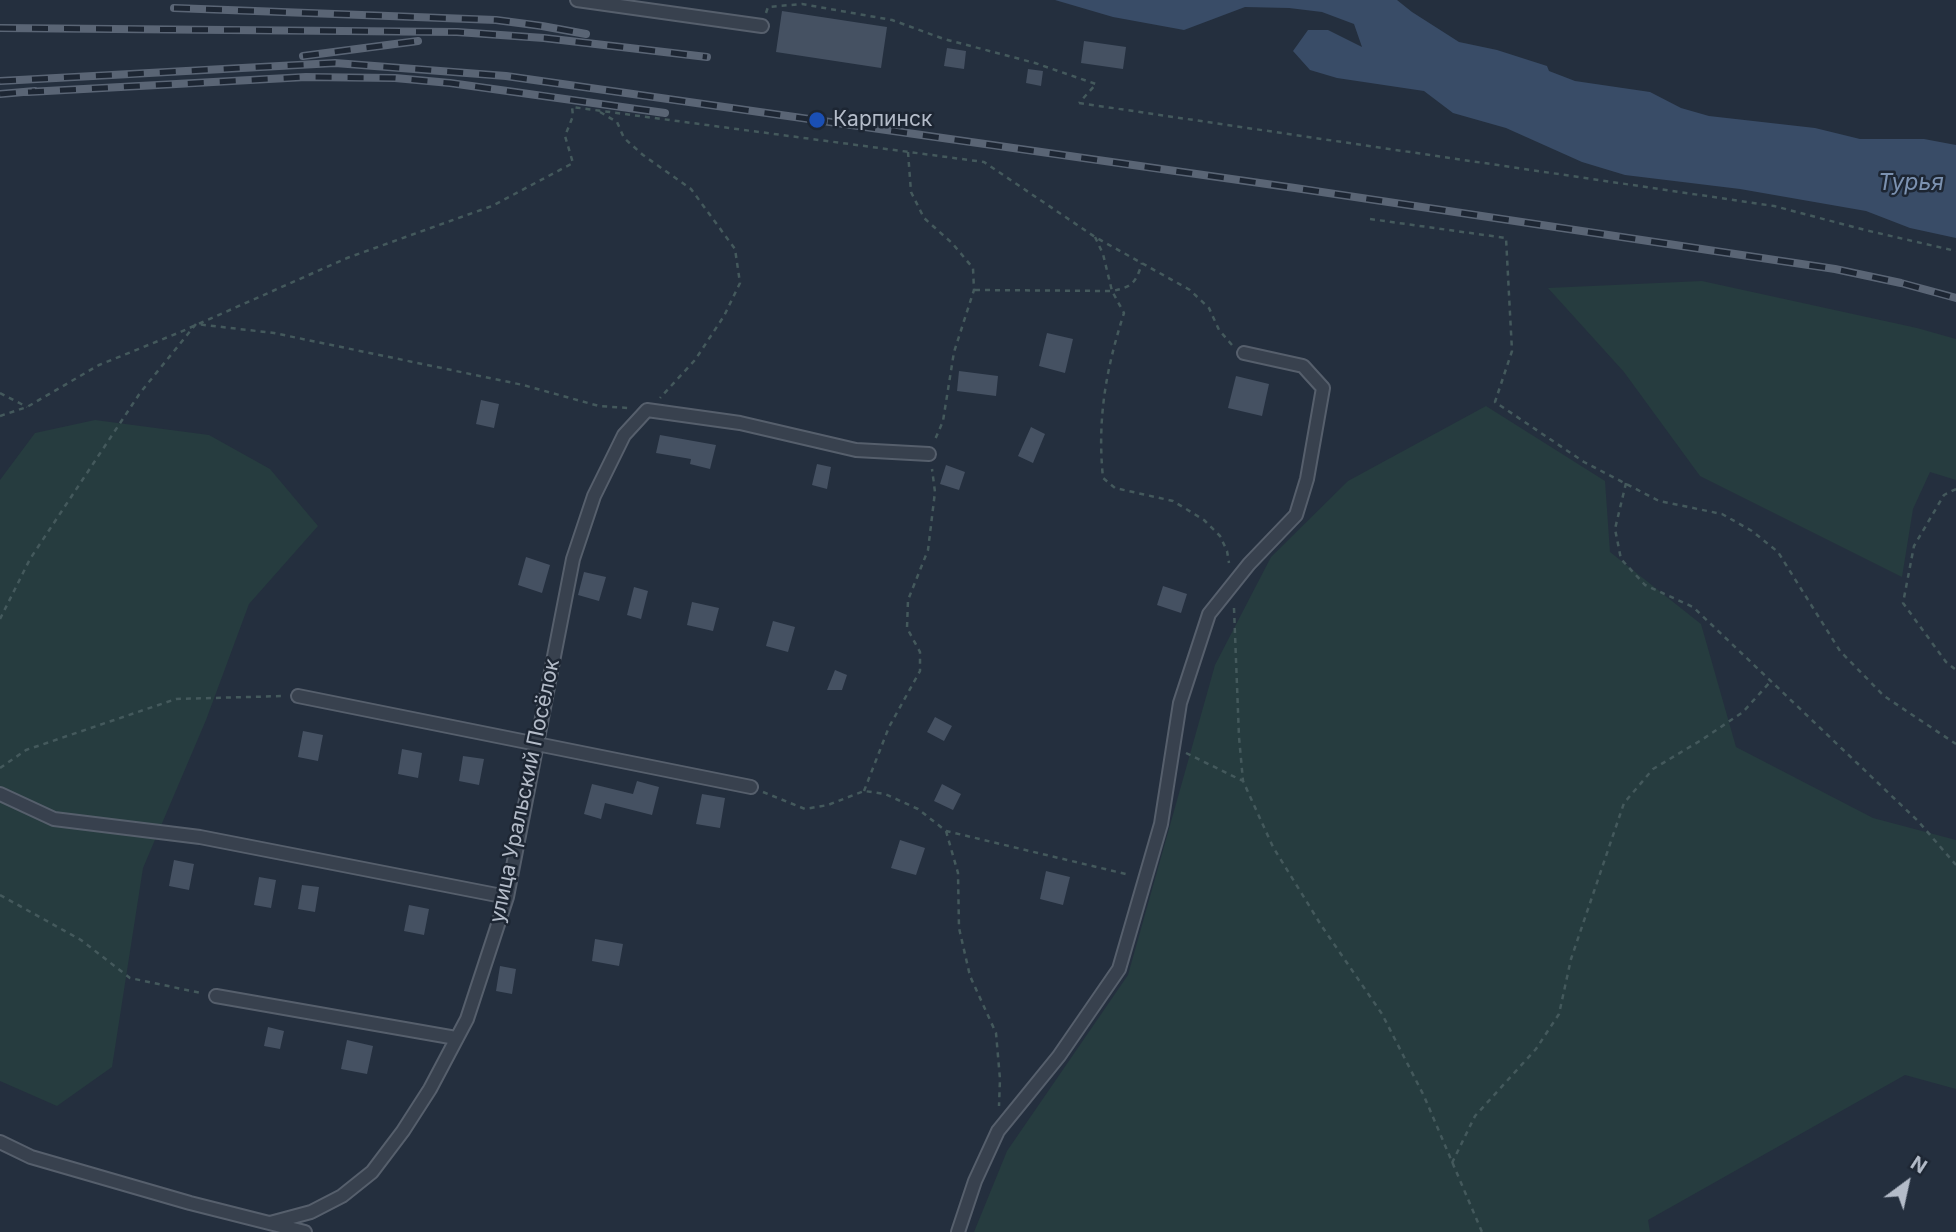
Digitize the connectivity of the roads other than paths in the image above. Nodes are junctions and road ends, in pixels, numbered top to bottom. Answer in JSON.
{"nodes":[{"id":1,"x":577,"y":0,"type":"edge"},
{"id":2,"x":762,"y":26,"type":"road end"},
{"id":3,"x":1244,"y":353,"type":"road end"},
{"id":4,"x":929,"y":454,"type":"road end"},
{"id":5,"x":298,"y":696,"type":"road end"},
{"id":6,"x":538,"y":743,"type":"junction"},
{"id":7,"x":751,"y":787,"type":"dead end"},
{"id":8,"x":0,"y":794,"type":"edge"},
{"id":9,"x":507,"y":897,"type":"junction"},
{"id":10,"x":216,"y":996,"type":"road end"},
{"id":11,"x":456,"y":1038,"type":"junction"},
{"id":12,"x":0,"y":1142,"type":"edge"},
{"id":13,"x":270,"y":1223,"type":"junction"},
{"id":14,"x":305,"y":1232,"type":"edge"},
{"id":15,"x":958,"y":1232,"type":"edge"}],
"edges":[{"from":1,"to":2,"type":"street"},
{"from":3,"to":15,"type":"street"},
{"from":4,"to":6,"type":"street","name":"улица Уральский Посёлок"},
{"from":5,"to":6,"type":"street"},
{"from":6,"to":7,"type":"street"},
{"from":6,"to":9,"type":"street","name":"улица Уральский Посёлок"},
{"from":8,"to":9,"type":"street"},
{"from":9,"to":11,"type":"street","name":"улица Уральский Посёлок"},
{"from":10,"to":11,"type":"street"},
{"from":11,"to":13,"type":"street","name":"улица Уральский Посёлок"},
{"from":12,"to":13,"type":"street"},
{"from":13,"to":14,"type":"street"}]}
